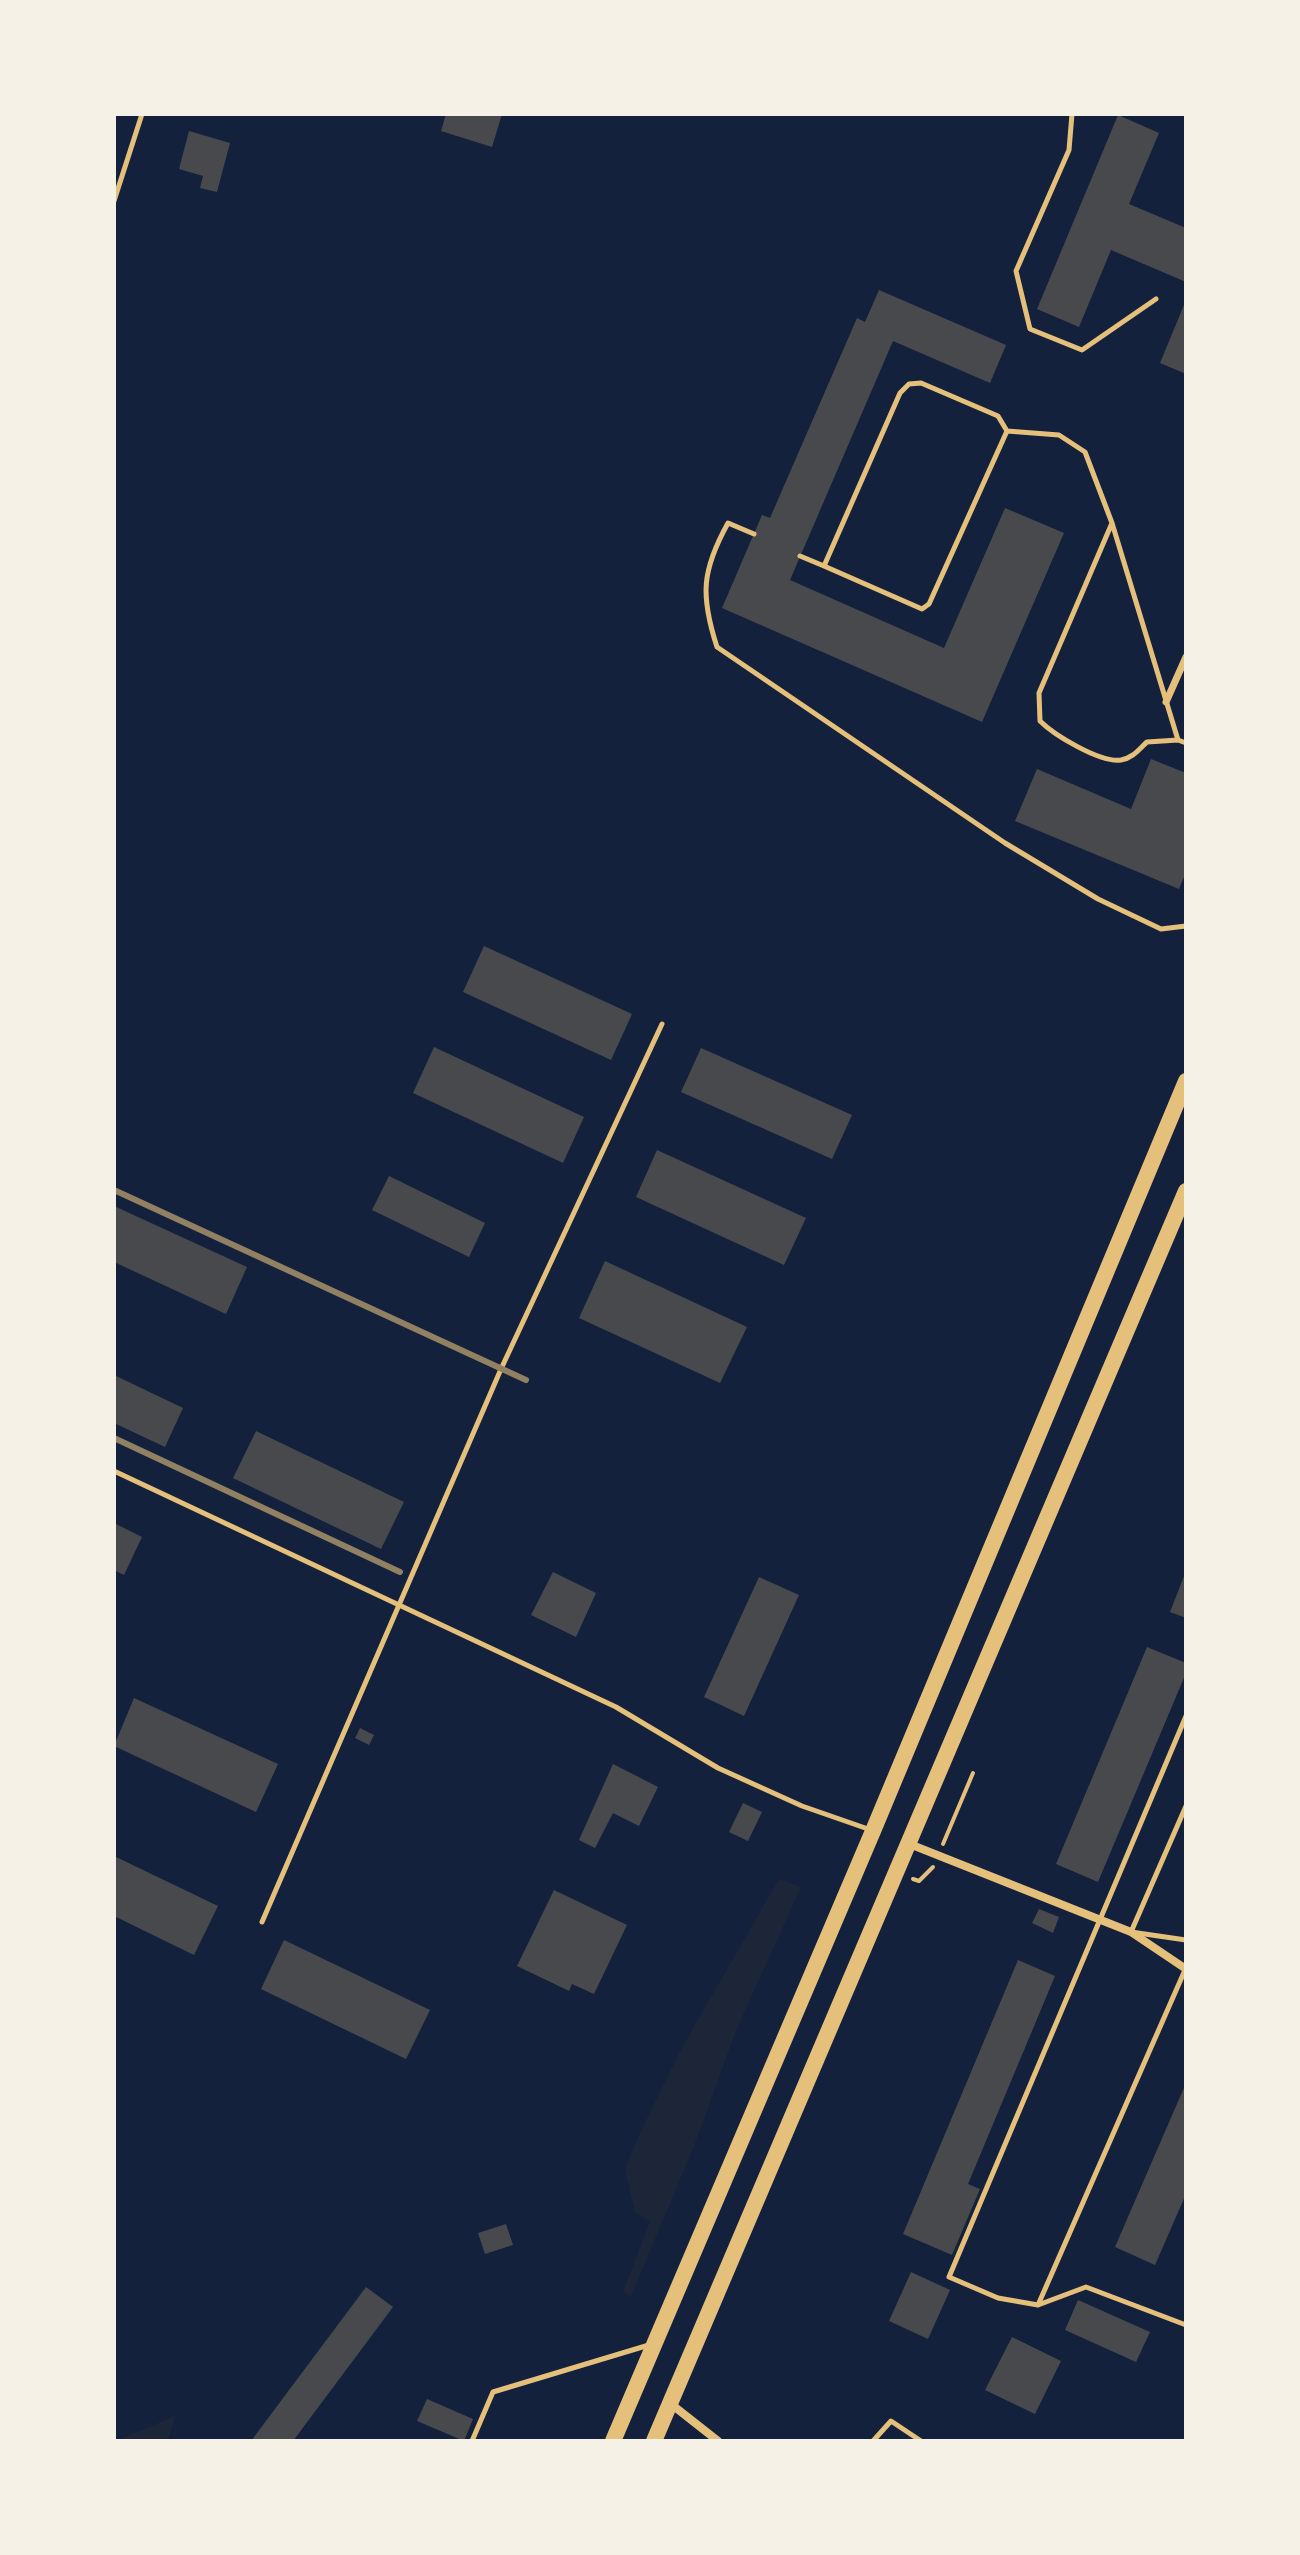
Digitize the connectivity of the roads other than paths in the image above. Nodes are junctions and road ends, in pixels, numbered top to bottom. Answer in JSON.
{"nodes":[{"id":1,"x":142,"y":114,"type":"edge"},
{"id":2,"x":1072,"y":114,"type":"edge"},
{"id":3,"x":114,"y":201,"type":"edge"},
{"id":4,"x":1156,"y":299,"type":"dead end"},
{"id":5,"x":1007,"y":431,"type":"junction"},
{"id":6,"x":1112,"y":523,"type":"junction"},
{"id":7,"x":754,"y":534,"type":"dead end"},
{"id":8,"x":800,"y":556,"type":"dead end"},
{"id":9,"x":824,"y":566,"type":"junction"},
{"id":10,"x":1186,"y":657,"type":"edge"},
{"id":11,"x":1166,"y":702,"type":"junction"},
{"id":12,"x":1178,"y":740,"type":"junction"},
{"id":13,"x":1186,"y":743,"type":"edge"},
{"id":14,"x":1186,"y":926,"type":"edge"},
{"id":15,"x":662,"y":1024,"type":"dead end"},
{"id":16,"x":1186,"y":1081,"type":"edge"},
{"id":17,"x":1186,"y":1191,"type":"edge"},
{"id":18,"x":114,"y":1471,"type":"edge"},
{"id":19,"x":399,"y":1607,"type":"junction"},
{"id":20,"x":1186,"y":1716,"type":"edge"},
{"id":21,"x":1186,"y":1806,"type":"edge"},
{"id":22,"x":873,"y":1831,"type":"junction"},
{"id":23,"x":906,"y":1842,"type":"junction"},
{"id":24,"x":1101,"y":1920,"type":"junction"},
{"id":25,"x":262,"y":1922,"type":"dead end"},
{"id":26,"x":1131,"y":1932,"type":"junction"},
{"id":27,"x":1186,"y":1940,"type":"edge"},
{"id":28,"x":1186,"y":1969,"type":"edge"},
{"id":29,"x":1038,"y":2305,"type":"junction"},
{"id":30,"x":1186,"y":2325,"type":"edge"},
{"id":31,"x":658,"y":2342,"type":"junction"},
{"id":32,"x":671,"y":2404,"type":"junction"},
{"id":33,"x":472,"y":2441,"type":"edge"},
{"id":34,"x":613,"y":2441,"type":"edge"},
{"id":35,"x":654,"y":2441,"type":"edge"},
{"id":36,"x":718,"y":2441,"type":"edge"},
{"id":37,"x":873,"y":2441,"type":"edge"},
{"id":38,"x":921,"y":2441,"type":"edge"}],
"edges":[{"from":1,"to":3,"type":"lane"},
{"from":2,"to":4,"type":"lane"},
{"from":5,"to":6,"type":"lane"},
{"from":5,"to":9,"type":"lane"},
{"from":5,"to":9,"type":"lane"},
{"from":6,"to":11,"type":"lane"},
{"from":6,"to":12,"type":"lane"},
{"from":7,"to":14,"type":"lane"},
{"from":8,"to":9,"type":"lane"},
{"from":10,"to":11,"type":"street"},
{"from":11,"to":12,"type":"lane"},
{"from":12,"to":13,"type":"lane"},
{"from":15,"to":19,"type":"lane"},
{"from":16,"to":22,"type":"main road"},
{"from":17,"to":23,"type":"main road"},
{"from":18,"to":19,"type":"lane"},
{"from":19,"to":22,"type":"lane"},
{"from":19,"to":25,"type":"lane"},
{"from":20,"to":24,"type":"lane"},
{"from":21,"to":26,"type":"lane"},
{"from":22,"to":31,"type":"main road"},
{"from":23,"to":24,"type":"street"},
{"from":23,"to":32,"type":"main road"},
{"from":24,"to":26,"type":"street"},
{"from":24,"to":29,"type":"lane"},
{"from":26,"to":27,"type":"lane"},
{"from":26,"to":28,"type":"street"},
{"from":28,"to":29,"type":"lane"},
{"from":29,"to":30,"type":"lane"},
{"from":31,"to":33,"type":"lane"},
{"from":31,"to":34,"type":"main road"},
{"from":32,"to":35,"type":"main road"},
{"from":32,"to":36,"type":"street"},
{"from":37,"to":38,"type":"lane"}]}
